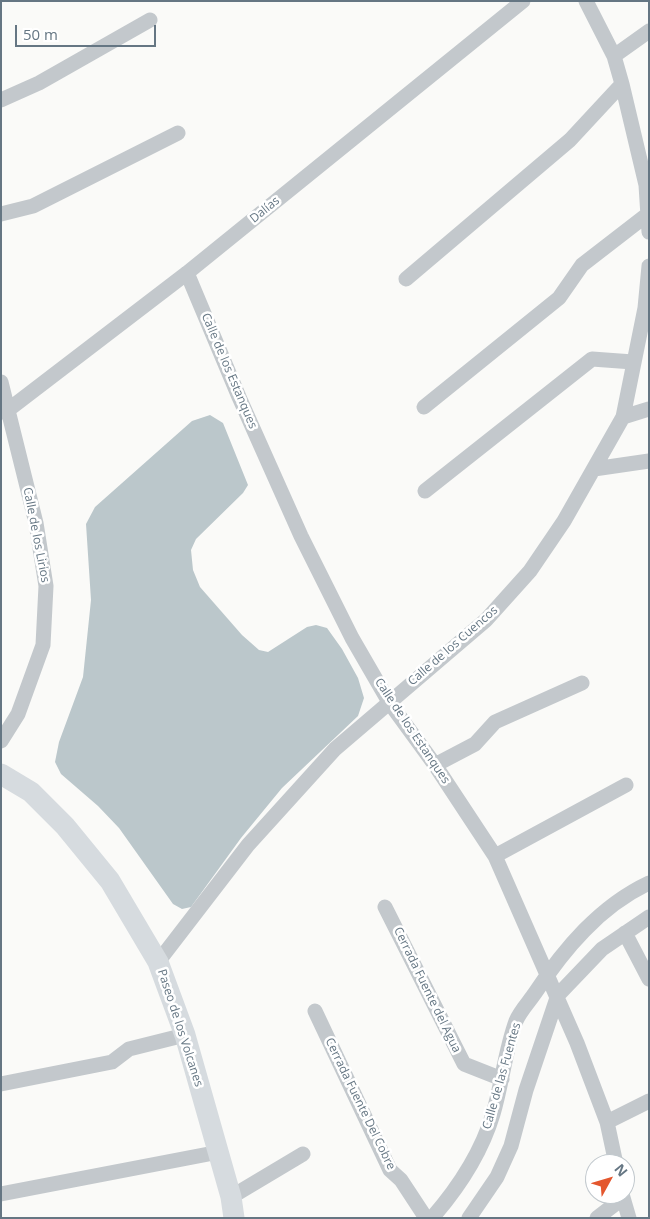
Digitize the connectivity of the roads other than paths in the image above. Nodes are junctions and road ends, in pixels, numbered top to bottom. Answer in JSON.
{"nodes":[{"id":1,"x":523,"y":1,"type":"edge"},
{"id":2,"x":586,"y":1,"type":"edge"},
{"id":3,"x":150,"y":20,"type":"dead end"},
{"id":4,"x":649,"y":31,"type":"edge"},
{"id":5,"x":614,"y":56,"type":"junction"},
{"id":6,"x":622,"y":84,"type":"junction"},
{"id":7,"x":1,"y":100,"type":"edge"},
{"id":8,"x":178,"y":134,"type":"dead end"},
{"id":9,"x":648,"y":184,"type":"edge"},
{"id":10,"x":1,"y":214,"type":"edge"},
{"id":11,"x":648,"y":214,"type":"edge"},
{"id":12,"x":649,"y":232,"type":"edge"},
{"id":13,"x":649,"y":266,"type":"edge"},
{"id":14,"x":187,"y":273,"type":"junction"},
{"id":15,"x":406,"y":279,"type":"dead end"},
{"id":16,"x":647,"y":310,"type":"edge"},
{"id":17,"x":633,"y":362,"type":"junction"},
{"id":18,"x":1,"y":382,"type":"edge"},
{"id":19,"x":424,"y":407,"type":"dead end"},
{"id":20,"x":649,"y":409,"type":"edge"},
{"id":21,"x":5,"y":411,"type":"edge"},
{"id":22,"x":623,"y":417,"type":"junction"},
{"id":23,"x":649,"y":461,"type":"edge"},
{"id":24,"x":594,"y":468,"type":"junction"},
{"id":25,"x":425,"y":491,"type":"dead end"},
{"id":26,"x":582,"y":683,"type":"dead end"},
{"id":27,"x":389,"y":702,"type":"junction"},
{"id":28,"x":1,"y":741,"type":"edge"},
{"id":29,"x":435,"y":765,"type":"junction"},
{"id":30,"x":1,"y":774,"type":"edge"},
{"id":31,"x":626,"y":785,"type":"dead end"},
{"id":32,"x":495,"y":856,"type":"junction"},
{"id":33,"x":649,"y":883,"type":"edge"},
{"id":34,"x":385,"y":907,"type":"dead end"},
{"id":35,"x":649,"y":916,"type":"edge"},
{"id":36,"x":625,"y":933,"type":"junction"},
{"id":37,"x":158,"y":962,"type":"junction"},
{"id":38,"x":548,"y":973,"type":"junction"},
{"id":39,"x":649,"y":979,"type":"edge"},
{"id":40,"x":558,"y":995,"type":"junction"},
{"id":41,"x":315,"y":1011,"type":"dead end"},
{"id":42,"x":185,"y":1035,"type":"junction"},
{"id":43,"x":502,"y":1079,"type":"junction"},
{"id":44,"x":1,"y":1084,"type":"edge"},
{"id":45,"x":649,"y":1101,"type":"edge"},
{"id":46,"x":606,"y":1122,"type":"junction"},
{"id":47,"x":219,"y":1152,"type":"junction"},
{"id":48,"x":303,"y":1154,"type":"dead end"},
{"id":49,"x":614,"y":1154,"type":"edge"},
{"id":50,"x":1,"y":1194,"type":"edge"},
{"id":51,"x":231,"y":1197,"type":"junction"},
{"id":52,"x":614,"y":1204,"type":"edge"},
{"id":53,"x":625,"y":1204,"type":"edge"},
{"id":54,"x":234,"y":1218,"type":"edge"},
{"id":55,"x":426,"y":1218,"type":"edge"},
{"id":56,"x":432,"y":1218,"type":"edge"},
{"id":57,"x":469,"y":1218,"type":"edge"},
{"id":58,"x":597,"y":1218,"type":"edge"},
{"id":59,"x":629,"y":1218,"type":"edge"}],
"edges":[{"from":1,"to":14,"type":"street","name":"Dalías"},
{"from":2,"to":5,"type":"street"},
{"from":3,"to":7,"type":"street"},
{"from":4,"to":5,"type":"street"},
{"from":5,"to":6,"type":"street"},
{"from":6,"to":9,"type":"street"},
{"from":6,"to":15,"type":"street"},
{"from":8,"to":10,"type":"street"},
{"from":9,"to":11,"type":"street"},
{"from":11,"to":12,"type":"street"},
{"from":11,"to":19,"type":"street"},
{"from":13,"to":16,"type":"street","name":"Calle de los Cuencos"},
{"from":14,"to":21,"type":"street","name":"Dalías"},
{"from":14,"to":27,"type":"street","name":"Calle de los Estanques"},
{"from":16,"to":17,"type":"street","name":"Calle de los Cuencos"},
{"from":17,"to":22,"type":"street","name":"Calle de los Cuencos"},
{"from":17,"to":25,"type":"street"},
{"from":18,"to":21,"type":"street","name":"Calle de los Lirios"},
{"from":20,"to":22,"type":"street"},
{"from":21,"to":28,"type":"street","name":"Calle de los Lirios"},
{"from":22,"to":24,"type":"street","name":"Calle de los Cuencos"},
{"from":23,"to":24,"type":"street"},
{"from":24,"to":27,"type":"street","name":"Calle de los Cuencos"},
{"from":26,"to":29,"type":"street"},
{"from":27,"to":29,"type":"street","name":"Calle de los Estanques"},
{"from":27,"to":37,"type":"street","name":"Calle de los Cuencos"},
{"from":29,"to":32,"type":"street","name":"Calle de los Estanques"},
{"from":30,"to":37,"type":"street","name":"Paseo de los Volcanes"},
{"from":31,"to":32,"type":"street"},
{"from":32,"to":38,"type":"street","name":"Calle de los Estanques"},
{"from":33,"to":38,"type":"street","name":"Calle de las Fuentes"},
{"from":34,"to":43,"type":"street","name":"Cerrada Fuente del Agua"},
{"from":35,"to":36,"type":"street"},
{"from":36,"to":39,"type":"street"},
{"from":36,"to":40,"type":"street"},
{"from":37,"to":42,"type":"street","name":"Paseo de los Volcanes"},
{"from":38,"to":40,"type":"street","name":"Calle de los Estanques"},
{"from":38,"to":43,"type":"street","name":"Calle de las Fuentes"},
{"from":40,"to":46,"type":"street","name":"Calle de los Estanques"},
{"from":40,"to":57,"type":"street"},
{"from":41,"to":55,"type":"street","name":"Cerrada Fuente Del Cobre"},
{"from":42,"to":44,"type":"street"},
{"from":42,"to":47,"type":"street","name":"Paseo de los Volcanes"},
{"from":43,"to":56,"type":"street","name":"Calle de las Fuentes"},
{"from":45,"to":46,"type":"street"},
{"from":46,"to":49,"type":"street","name":"Calle de los Estanques"},
{"from":47,"to":50,"type":"street"},
{"from":47,"to":51,"type":"street","name":"Paseo de los Volcanes"},
{"from":48,"to":51,"type":"street"},
{"from":51,"to":54,"type":"street","name":"Paseo de los Volcanes"},
{"from":52,"to":58,"type":"street"},
{"from":53,"to":59,"type":"street"}]}
